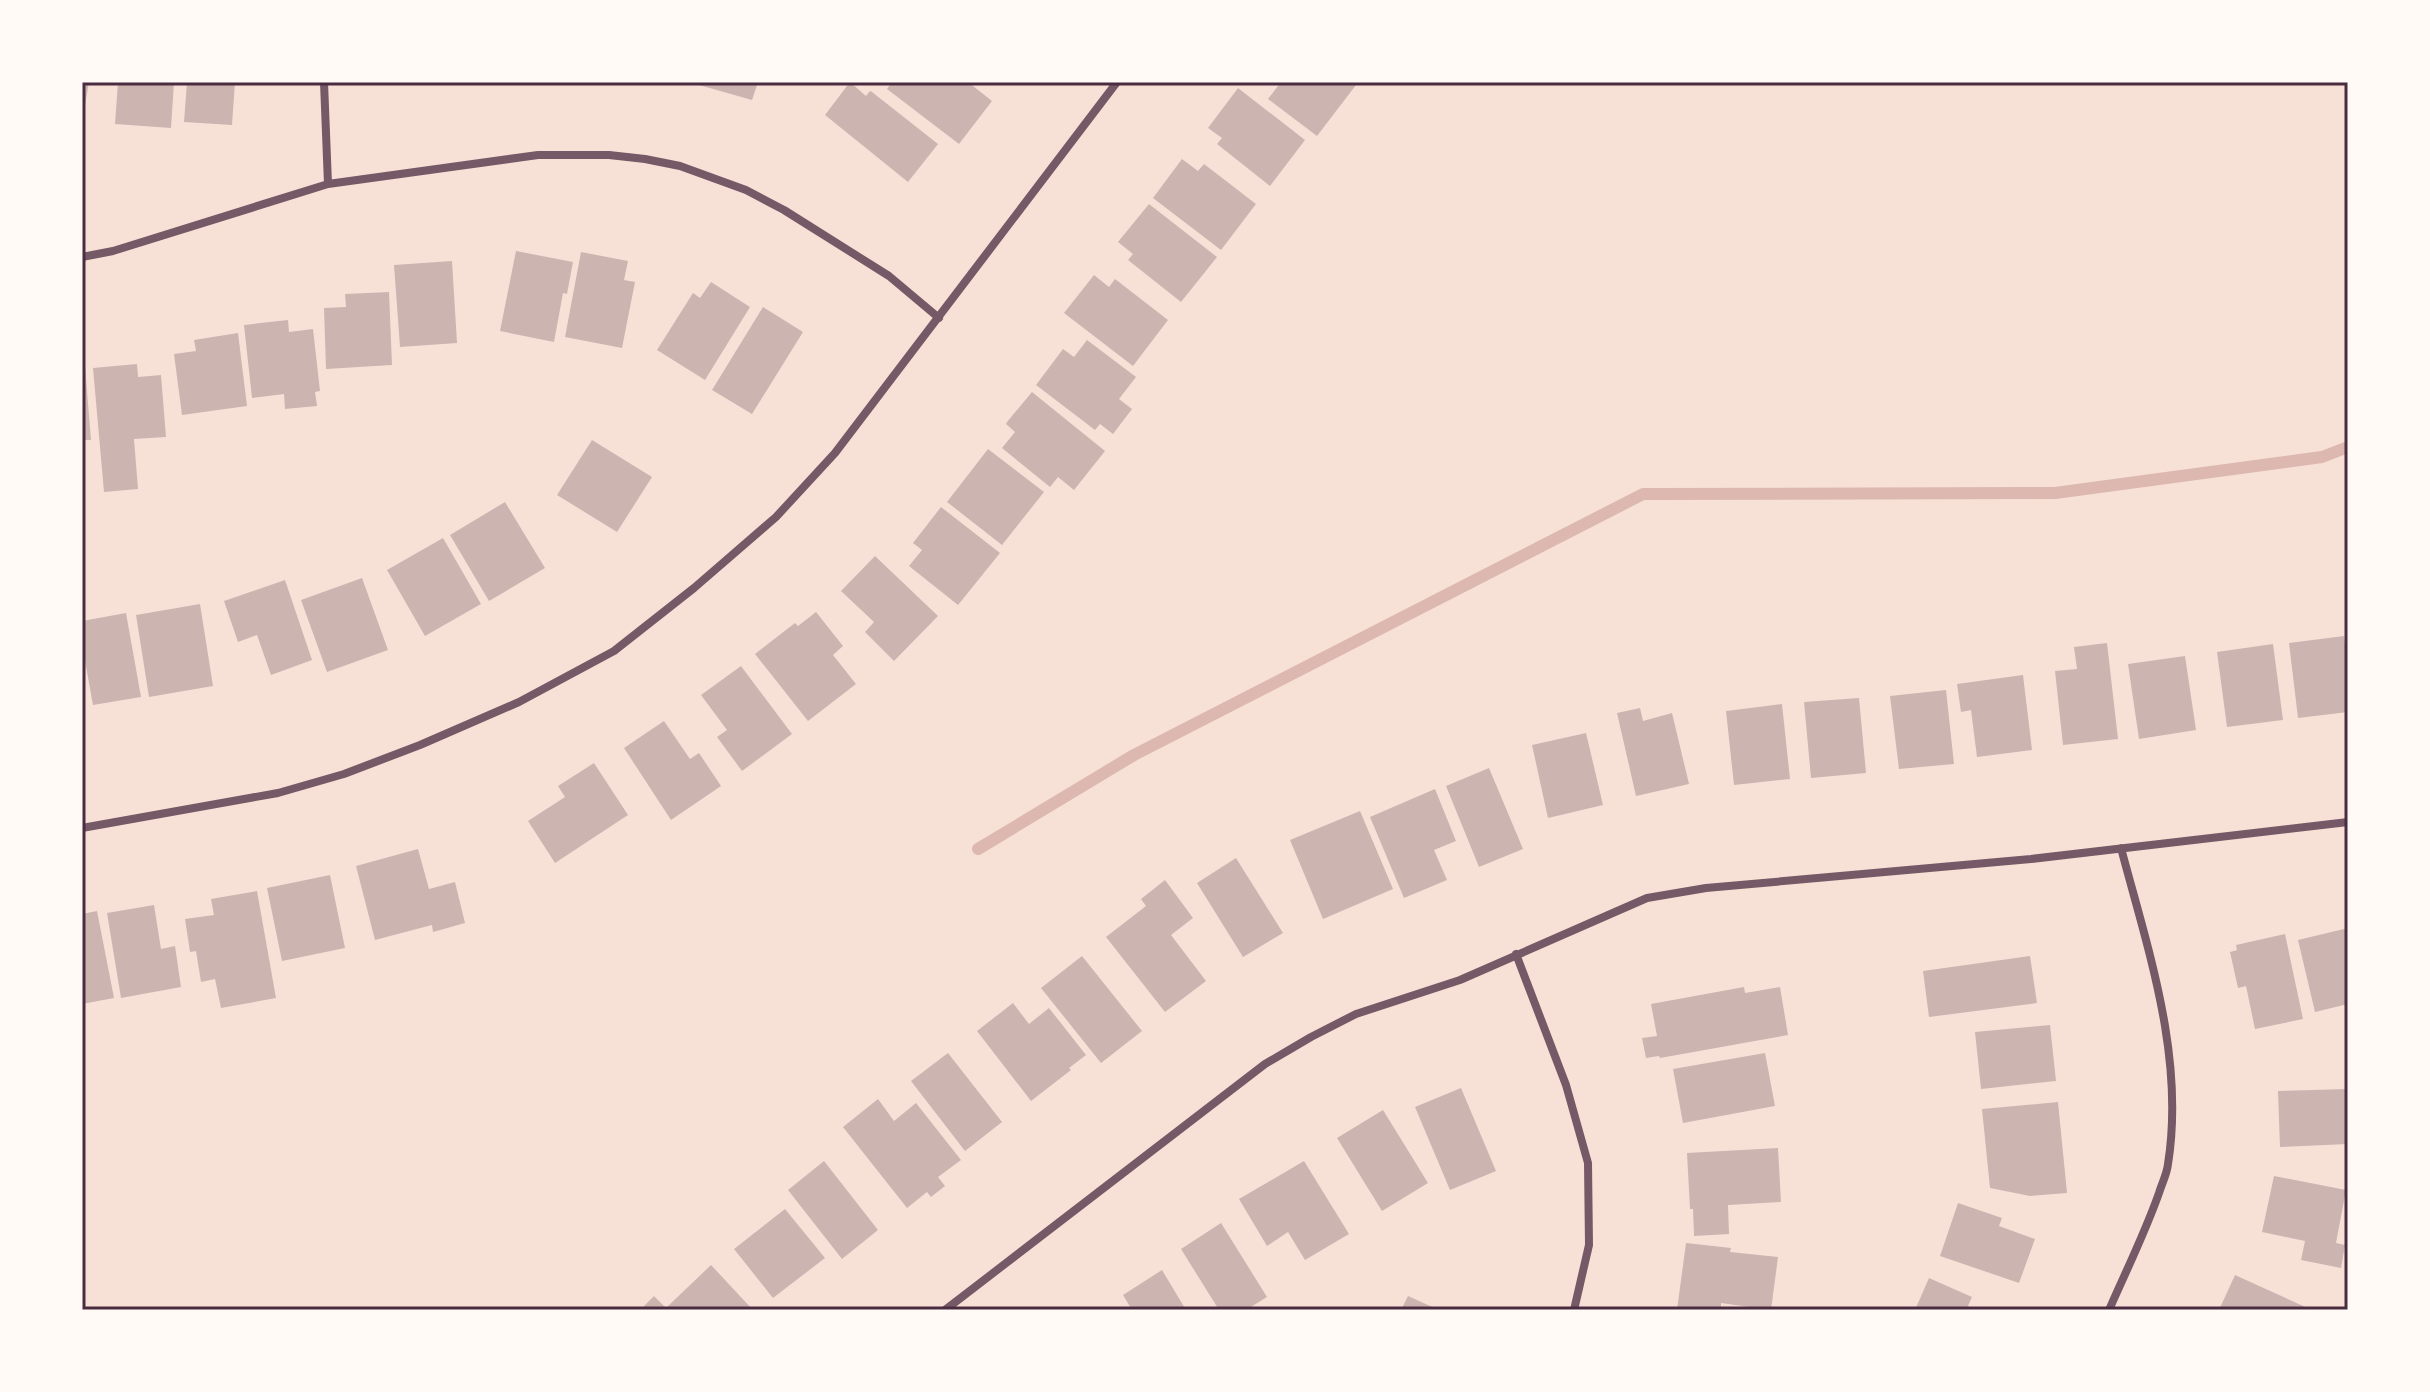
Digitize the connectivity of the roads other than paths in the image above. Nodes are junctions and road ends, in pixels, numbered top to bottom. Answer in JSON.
{"nodes":[{"id":1,"x":324,"y":82,"type":"edge"},
{"id":2,"x":1117,"y":82,"type":"edge"},
{"id":3,"x":328,"y":184,"type":"junction"},
{"id":4,"x":82,"y":257,"type":"edge"},
{"id":5,"x":939,"y":318,"type":"junction"},
{"id":6,"x":2348,"y":822,"type":"edge"},
{"id":7,"x":82,"y":828,"type":"edge"},
{"id":8,"x":2121,"y":848,"type":"junction"},
{"id":9,"x":1516,"y":954,"type":"junction"},
{"id":10,"x":945,"y":1310,"type":"edge"},
{"id":11,"x":1574,"y":1310,"type":"edge"},
{"id":12,"x":2109,"y":1310,"type":"edge"}],
"edges":[{"from":1,"to":3,"type":"street"},
{"from":2,"to":5,"type":"street"},
{"from":3,"to":4,"type":"street"},
{"from":3,"to":5,"type":"street"},
{"from":5,"to":7,"type":"street"},
{"from":6,"to":8,"type":"street"},
{"from":8,"to":9,"type":"street"},
{"from":8,"to":12,"type":"street"},
{"from":9,"to":10,"type":"street"},
{"from":9,"to":11,"type":"street"}]}
